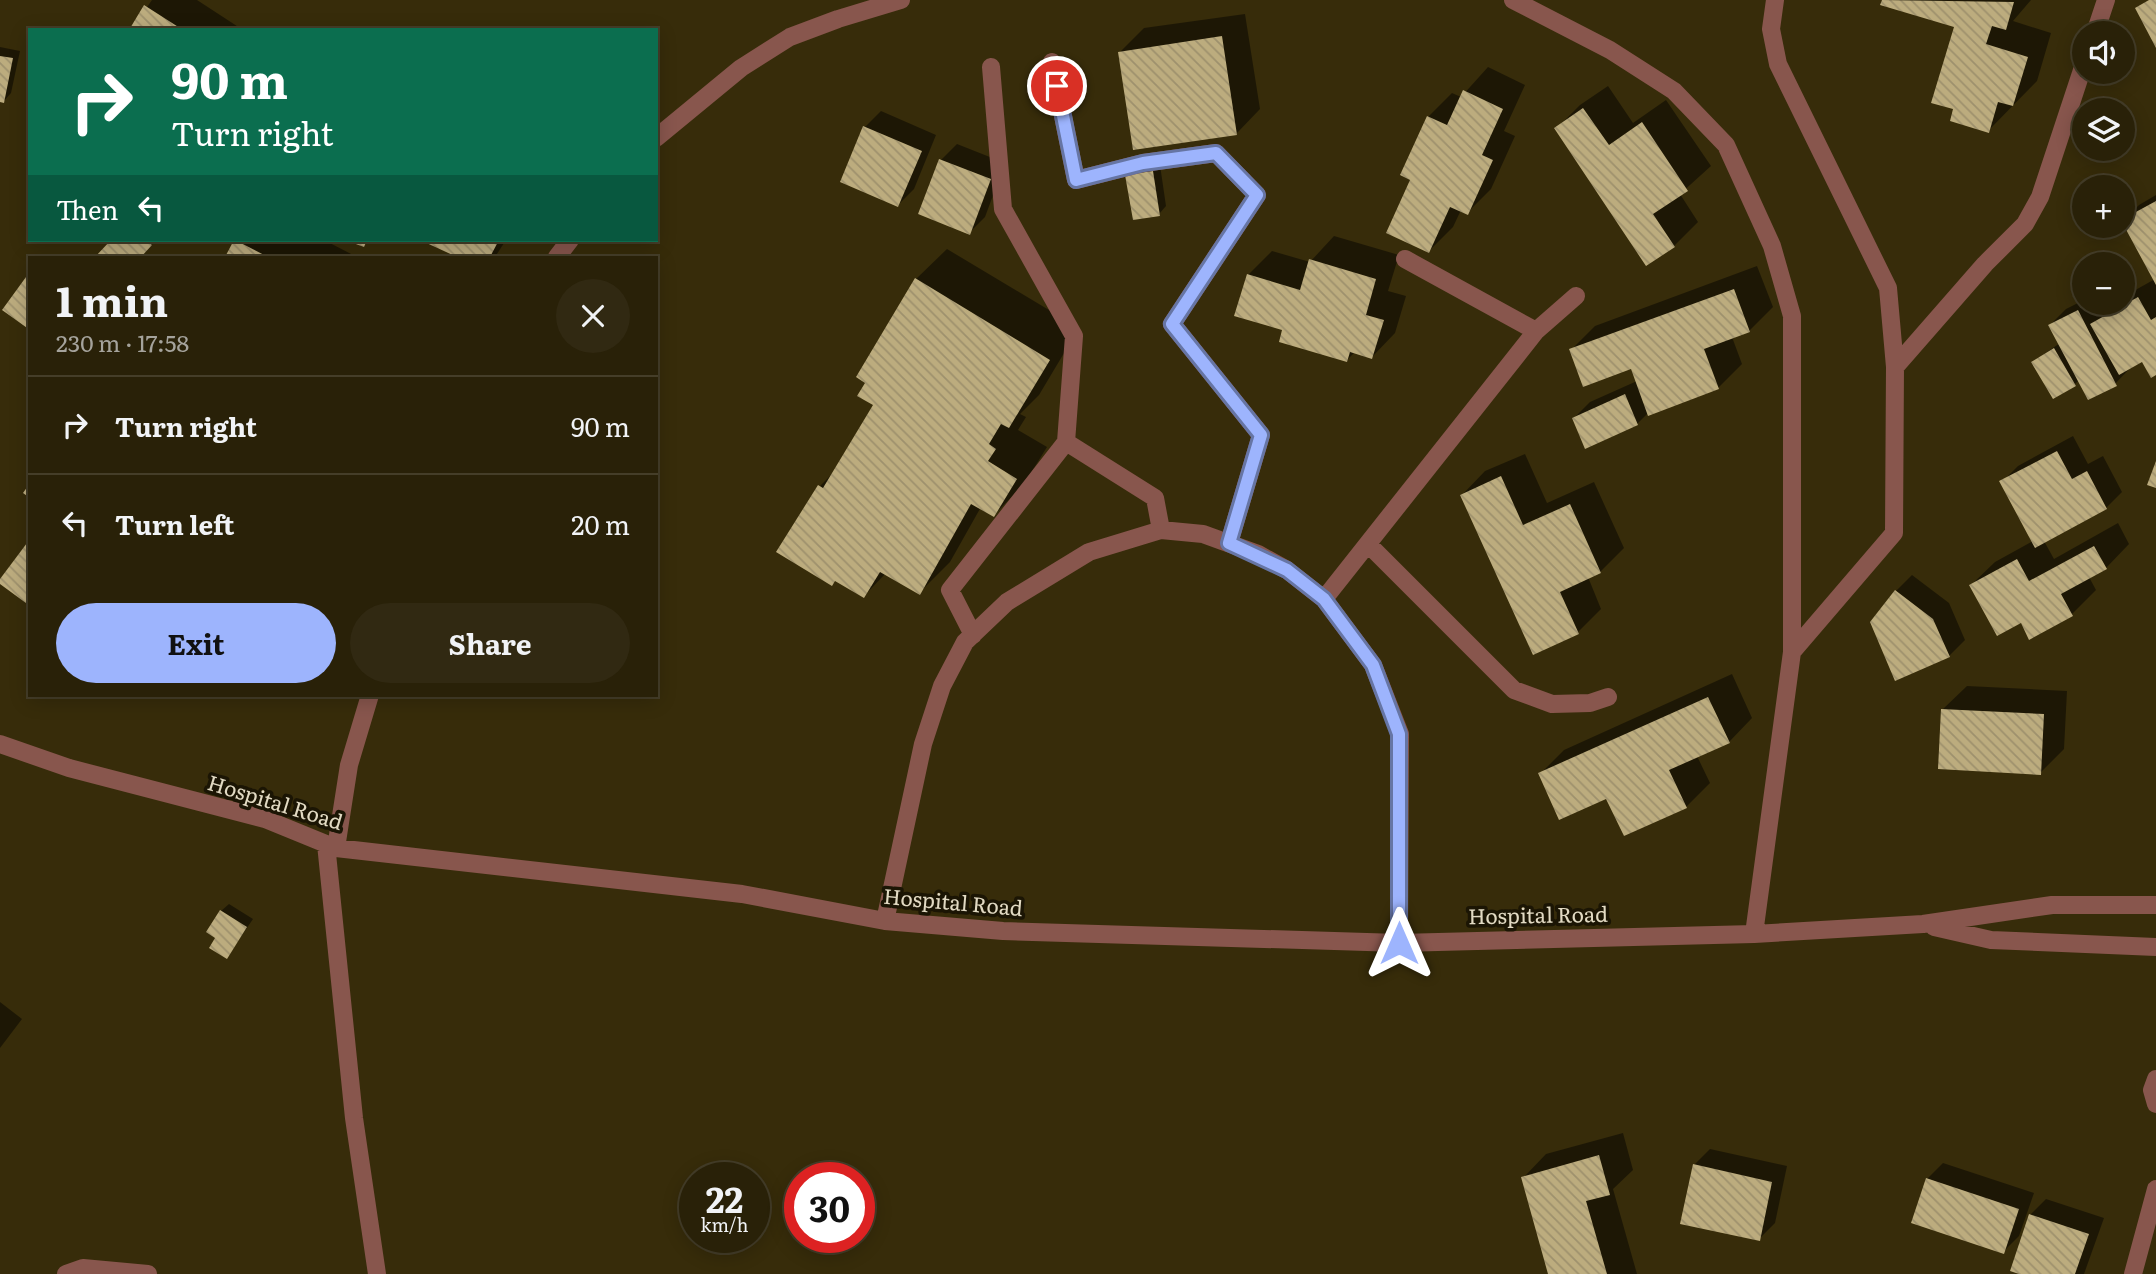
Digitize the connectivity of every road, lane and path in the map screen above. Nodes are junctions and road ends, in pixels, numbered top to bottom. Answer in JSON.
{"nodes":[{"id":1,"x":901,"y":0,"type":"edge"},
{"id":2,"x":1513,"y":0,"type":"edge"},
{"id":3,"x":1775,"y":0,"type":"edge"},
{"id":4,"x":2106,"y":0,"type":"edge"},
{"id":5,"x":2099,"y":21,"type":"edge"},
{"id":6,"x":1052,"y":62,"type":"dead end"},
{"id":7,"x":991,"y":67,"type":"dead end"},
{"id":8,"x":2077,"y":84,"type":"edge"},
{"id":9,"x":658,"y":136,"type":"edge"},
{"id":10,"x":568,"y":242,"type":"edge"},
{"id":11,"x":558,"y":256,"type":"edge"},
{"id":12,"x":1405,"y":259,"type":"dead end"},
{"id":13,"x":1576,"y":296,"type":"dead end"},
{"id":14,"x":1536,"y":331,"type":"junction"},
{"id":15,"x":1895,"y":367,"type":"junction"},
{"id":16,"x":1066,"y":442,"type":"junction"},
{"id":17,"x":1161,"y":530,"type":"junction"},
{"id":18,"x":1229,"y":543,"type":"junction"},
{"id":19,"x":1368,"y":544,"type":"junction"},
{"id":20,"x":1324,"y":599,"type":"junction"},
{"id":21,"x":973,"y":635,"type":"junction"},
{"id":22,"x":1792,"y":652,"type":"junction"},
{"id":23,"x":369,"y":697,"type":"edge"},
{"id":24,"x":1608,"y":697,"type":"dead end"},
{"id":25,"x":0,"y":744,"type":"edge"},
{"id":26,"x":331,"y":846,"type":"junction"},
{"id":27,"x":2156,"y":905,"type":"edge"},
{"id":28,"x":885,"y":922,"type":"junction"},
{"id":29,"x":1923,"y":924,"type":"junction"},
{"id":30,"x":1754,"y":934,"type":"junction"},
{"id":31,"x":1399,"y":943,"type":"junction"},
{"id":32,"x":2156,"y":947,"type":"edge"},
{"id":33,"x":2156,"y":1079,"type":"edge"},
{"id":34,"x":2156,"y":1104,"type":"edge"},
{"id":35,"x":2156,"y":1189,"type":"edge"},
{"id":36,"x":66,"y":1274,"type":"edge"},
{"id":37,"x":148,"y":1274,"type":"edge"},
{"id":38,"x":377,"y":1274,"type":"edge"},
{"id":39,"x":2133,"y":1274,"type":"edge"}],
"edges":[{"from":1,"to":9,"type":"street"},
{"from":2,"to":22,"type":"street"},
{"from":3,"to":15,"type":"street"},
{"from":4,"to":5,"type":"street"},
{"from":6,"to":18,"type":"street"},
{"from":7,"to":16,"type":"street"},
{"from":8,"to":15,"type":"street"},
{"from":10,"to":11,"type":"street"},
{"from":12,"to":14,"type":"street"},
{"from":13,"to":14,"type":"street"},
{"from":14,"to":19,"type":"street"},
{"from":15,"to":22,"type":"street"},
{"from":16,"to":17,"type":"street"},
{"from":16,"to":21,"type":"street"},
{"from":17,"to":18,"type":"street"},
{"from":17,"to":21,"type":"street"},
{"from":18,"to":20,"type":"street"},
{"from":19,"to":20,"type":"street"},
{"from":19,"to":24,"type":"street"},
{"from":20,"to":31,"type":"street"},
{"from":21,"to":28,"type":"street"},
{"from":22,"to":30,"type":"street"},
{"from":23,"to":26,"type":"street"},
{"from":25,"to":26,"type":"street","name":"Hospital Road"},
{"from":26,"to":28,"type":"street","name":"Hospital Road"},
{"from":26,"to":38,"type":"street"},
{"from":27,"to":29,"type":"street"},
{"from":28,"to":31,"type":"street","name":"Hospital Road"},
{"from":29,"to":30,"type":"street","name":"Hospital Road"},
{"from":29,"to":32,"type":"street"},
{"from":30,"to":31,"type":"street","name":"Hospital Road"},
{"from":33,"to":34,"type":"street"},
{"from":35,"to":39,"type":"street"},
{"from":36,"to":37,"type":"street"}]}
